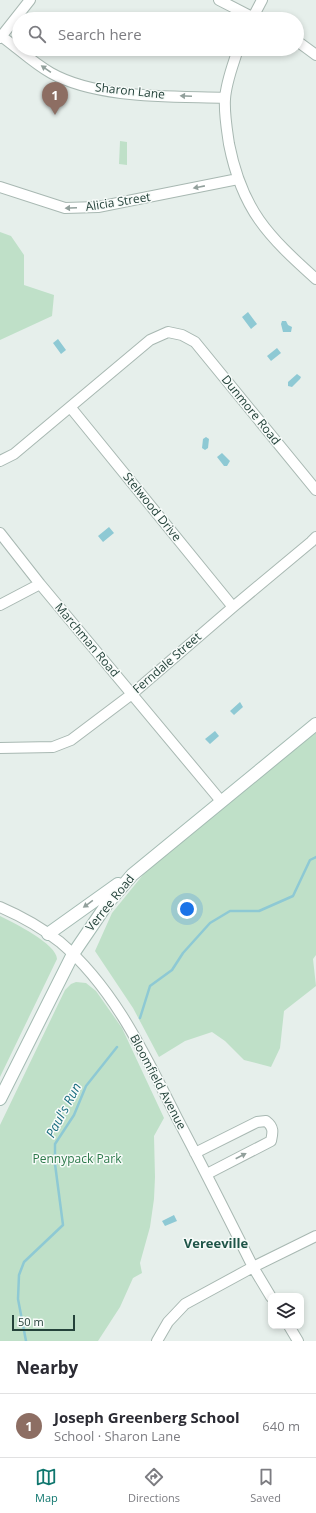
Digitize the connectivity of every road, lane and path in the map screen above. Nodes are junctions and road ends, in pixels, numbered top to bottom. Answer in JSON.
{"nodes":[{"id":1,"x":30,"y":0,"type":"edge"},
{"id":2,"x":219,"y":0,"type":"edge"},
{"id":3,"x":262,"y":0,"type":"edge"},
{"id":4,"x":21,"y":12,"type":"edge"},
{"id":5,"x":242,"y":12,"type":"edge"},
{"id":6,"x":257,"y":12,"type":"edge"},
{"id":7,"x":12,"y":23,"type":"edge"},
{"id":8,"x":1,"y":37,"type":"edge"},
{"id":9,"x":12,"y":45,"type":"edge"},
{"id":10,"x":304,"y":46,"type":"edge"},
{"id":11,"x":316,"y":55,"type":"edge"},
{"id":12,"x":27,"y":56,"type":"edge"},
{"id":13,"x":236,"y":56,"type":"edge"},
{"id":14,"x":225,"y":98,"type":"junction"},
{"id":15,"x":238,"y":179,"type":"junction"},
{"id":16,"x":0,"y":187,"type":"edge"},
{"id":17,"x":316,"y":279,"type":"edge"},
{"id":18,"x":71,"y":408,"type":"junction"},
{"id":19,"x":0,"y":461,"type":"edge"},
{"id":20,"x":316,"y":490,"type":"edge"},
{"id":21,"x":0,"y":533,"type":"edge"},
{"id":22,"x":316,"y":537,"type":"edge"},
{"id":23,"x":40,"y":584,"type":"junction"},
{"id":24,"x":0,"y":605,"type":"edge"},
{"id":25,"x":233,"y":606,"type":"junction"},
{"id":26,"x":132,"y":694,"type":"junction"},
{"id":27,"x":316,"y":724,"type":"edge"},
{"id":28,"x":0,"y":748,"type":"edge"},
{"id":29,"x":221,"y":801,"type":"junction"},
{"id":30,"x":132,"y":874,"type":"junction"},
{"id":31,"x":0,"y":907,"type":"edge"},
{"id":32,"x":48,"y":934,"type":"junction"},
{"id":33,"x":73,"y":954,"type":"junction"},
{"id":34,"x":0,"y":1099,"type":"edge"},
{"id":35,"x":195,"y":1153,"type":"junction"},
{"id":36,"x":206,"y":1174,"type":"junction"},
{"id":37,"x":316,"y":1236,"type":"edge"},
{"id":38,"x":253,"y":1267,"type":"junction"},
{"id":39,"x":269,"y":1293,"type":"edge"},
{"id":40,"x":291,"y":1329,"type":"edge"},
{"id":41,"x":157,"y":1341,"type":"edge"},
{"id":42,"x":298,"y":1341,"type":"edge"}],
"edges":[{"from":1,"to":4,"type":"street"},
{"from":2,"to":5,"type":"street"},
{"from":3,"to":6,"type":"street"},
{"from":7,"to":8,"type":"street"},
{"from":9,"to":8,"type":"street","name":"Sharon Lane","one_way":true},
{"from":10,"to":11,"type":"street"},
{"from":14,"to":12,"type":"street","name":"Sharon Lane","one_way":true},
{"from":13,"to":14,"type":"street"},
{"from":14,"to":15,"type":"street"},
{"from":15,"to":16,"type":"street","name":"Alicia Street","one_way":true},
{"from":15,"to":17,"type":"street"},
{"from":18,"to":19,"type":"street"},
{"from":18,"to":20,"type":"street","name":"Dunmore Road"},
{"from":18,"to":25,"type":"street","name":"Stelwood Drive"},
{"from":21,"to":23,"type":"street","name":"Marchman Road"},
{"from":22,"to":25,"type":"street","name":"Ferndale Street"},
{"from":23,"to":24,"type":"street"},
{"from":23,"to":26,"type":"street","name":"Marchman Road"},
{"from":25,"to":26,"type":"street","name":"Ferndale Street"},
{"from":26,"to":28,"type":"street","name":"Ferndale Street"},
{"from":26,"to":29,"type":"street","name":"Marchman Road"},
{"from":27,"to":29,"type":"main road","name":"Verree Road"},
{"from":29,"to":30,"type":"main road","name":"Verree Road"},
{"from":30,"to":32,"type":"main road","one_way":true},
{"from":30,"to":33,"type":"main road","name":"Verree Road"},
{"from":31,"to":32,"type":"street","name":"Bloomfield Avenue"},
{"from":32,"to":33,"type":"street","name":"Bloomfield Avenue"},
{"from":33,"to":34,"type":"main road","name":"Verree Road"},
{"from":33,"to":35,"type":"street","name":"Bloomfield Avenue"},
{"from":35,"to":36,"type":"street","name":"Bloomfield Avenue"},
{"from":36,"to":35,"type":"street","one_way":true},
{"from":36,"to":38,"type":"street","name":"Bloomfield Avenue"},
{"from":37,"to":38,"type":"street"},
{"from":38,"to":39,"type":"street","name":"Bloomfield Avenue"},
{"from":38,"to":41,"type":"street"},
{"from":40,"to":42,"type":"street"}]}
